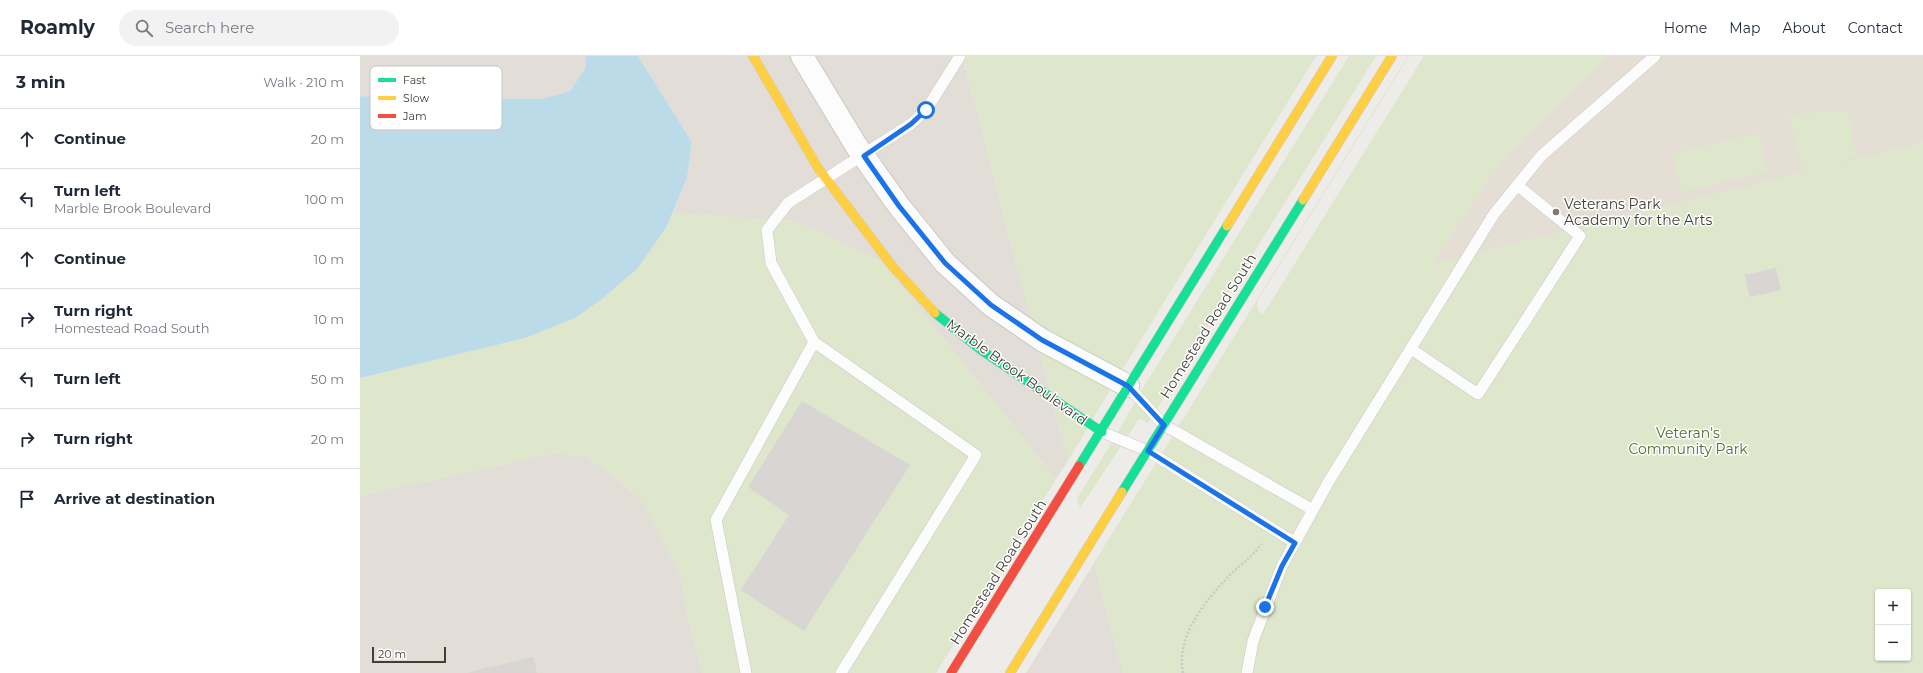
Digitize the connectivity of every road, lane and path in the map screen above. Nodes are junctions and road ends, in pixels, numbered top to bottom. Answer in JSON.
{"nodes":[{"id":1,"x":753,"y":56,"type":"edge"},
{"id":2,"x":802,"y":56,"type":"edge"},
{"id":3,"x":960,"y":56,"type":"edge"},
{"id":4,"x":1332,"y":56,"type":"edge"},
{"id":5,"x":1392,"y":56,"type":"edge"},
{"id":6,"x":1655,"y":56,"type":"edge"},
{"id":7,"x":864,"y":156,"type":"junction"},
{"id":8,"x":826,"y":180,"type":"junction"},
{"id":9,"x":1518,"y":186,"type":"junction"},
{"id":10,"x":814,"y":342,"type":"junction"},
{"id":11,"x":1411,"y":349,"type":"junction"},
{"id":12,"x":1128,"y":386,"type":"junction"},
{"id":13,"x":1164,"y":425,"type":"junction"},
{"id":14,"x":1102,"y":432,"type":"junction"},
{"id":15,"x":1148,"y":451,"type":"junction"},
{"id":16,"x":1313,"y":510,"type":"junction"},
{"id":17,"x":1262,"y":540,"type":"dead end"},
{"id":18,"x":1295,"y":543,"type":"junction"},
{"id":19,"x":746,"y":673,"type":"edge"},
{"id":20,"x":841,"y":673,"type":"edge"},
{"id":21,"x":951,"y":673,"type":"edge"},
{"id":22,"x":1010,"y":673,"type":"edge"},
{"id":23,"x":1183,"y":673,"type":"edge"},
{"id":24,"x":1247,"y":673,"type":"edge"}],
"edges":[{"from":1,"to":8,"type":"main road","name":"Marble Brook Boulevard"},
{"from":2,"to":7,"type":"street"},
{"from":3,"to":7,"type":"lane"},
{"from":4,"to":12,"type":"main road","name":"Homestead Road South"},
{"from":5,"to":13,"type":"main road","name":"Homestead Road South"},
{"from":6,"to":9,"type":"lane"},
{"from":7,"to":8,"type":"lane"},
{"from":7,"to":12,"type":"street"},
{"from":8,"to":10,"type":"lane"},
{"from":8,"to":14,"type":"main road","name":"Marble Brook Boulevard"},
{"from":9,"to":11,"type":"lane"},
{"from":9,"to":11,"type":"lane"},
{"from":10,"to":19,"type":"lane"},
{"from":10,"to":20,"type":"lane"},
{"from":11,"to":16,"type":"lane"},
{"from":12,"to":13,"type":"lane"},
{"from":12,"to":14,"type":"main road","name":"Homestead Road South"},
{"from":13,"to":15,"type":"main road","name":"Homestead Road South"},
{"from":13,"to":16,"type":"lane"},
{"from":14,"to":15,"type":"lane"},
{"from":14,"to":21,"type":"main road","name":"Homestead Road South"},
{"from":15,"to":18,"type":"lane"},
{"from":15,"to":22,"type":"main road","name":"Homestead Road South"},
{"from":16,"to":18,"type":"lane"},
{"from":17,"to":23,"type":"path"},
{"from":18,"to":24,"type":"lane"}]}
